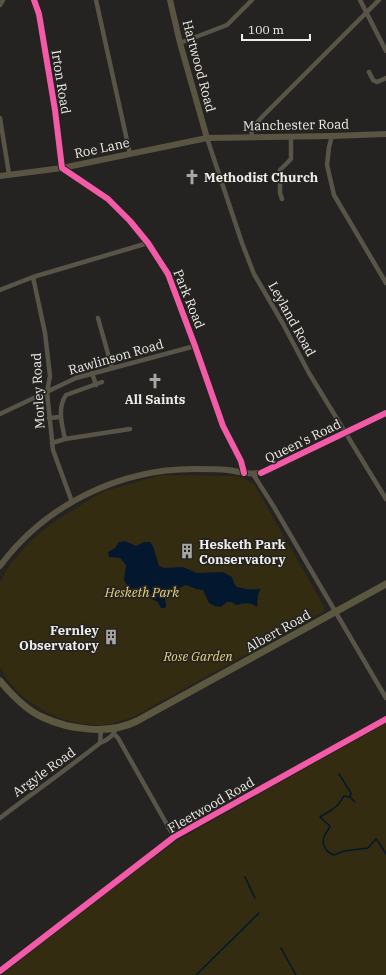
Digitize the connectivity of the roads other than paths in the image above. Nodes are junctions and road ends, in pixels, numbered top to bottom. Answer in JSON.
{"nodes":[{"id":1,"x":3,"y":0,"type":"edge"},
{"id":2,"x":34,"y":0,"type":"edge"},
{"id":3,"x":96,"y":0,"type":"edge"},
{"id":4,"x":170,"y":0,"type":"edge"},
{"id":5,"x":252,"y":0,"type":"edge"},
{"id":6,"x":360,"y":0,"type":"edge"},
{"id":7,"x":379,"y":0,"type":"edge"},
{"id":8,"x":0,"y":5,"type":"edge"},
{"id":9,"x":366,"y":13,"type":"junction"},
{"id":10,"x":180,"y":43,"type":"junction"},
{"id":11,"x":386,"y":51,"type":"edge"},
{"id":12,"x":369,"y":72,"type":"dead end"},
{"id":13,"x":386,"y":78,"type":"edge"},
{"id":14,"x":0,"y":118,"type":"edge"},
{"id":15,"x":386,"y":134,"type":"edge"},
{"id":16,"x":252,"y":136,"type":"junction"},
{"id":17,"x":332,"y":136,"type":"junction"},
{"id":18,"x":291,"y":137,"type":"junction"},
{"id":19,"x":207,"y":138,"type":"junction"},
{"id":20,"x":130,"y":154,"type":"junction"},
{"id":21,"x":62,"y":168,"type":"junction"},
{"id":22,"x":8,"y":174,"type":"junction"},
{"id":23,"x":0,"y":176,"type":"edge"},
{"id":24,"x":282,"y":199,"type":"dead end"},
{"id":25,"x":148,"y":243,"type":"junction"},
{"id":26,"x":33,"y":277,"type":"junction"},
{"id":27,"x":386,"y":283,"type":"edge"},
{"id":28,"x":0,"y":290,"type":"edge"},
{"id":29,"x":98,"y":318,"type":"dead end"},
{"id":30,"x":196,"y":346,"type":"junction"},
{"id":31,"x":112,"y":368,"type":"junction"},
{"id":32,"x":92,"y":374,"type":"junction"},
{"id":33,"x":102,"y":382,"type":"dead end"},
{"id":34,"x":96,"y":385,"type":"junction"},
{"id":35,"x":48,"y":392,"type":"junction"},
{"id":36,"x":386,"y":413,"type":"edge"},
{"id":37,"x":0,"y":414,"type":"edge"},
{"id":38,"x":61,"y":417,"type":"junction"},
{"id":39,"x":49,"y":418,"type":"junction"},
{"id":40,"x":130,"y":429,"type":"dead end"},
{"id":41,"x":346,"y":432,"type":"junction"},
{"id":42,"x":65,"y":439,"type":"junction"},
{"id":43,"x":52,"y":443,"type":"junction"},
{"id":44,"x":244,"y":474,"type":"junction"},
{"id":45,"x":253,"y":474,"type":"junction"},
{"id":46,"x":386,"y":497,"type":"edge"},
{"id":47,"x":72,"y":502,"type":"junction"},
{"id":48,"x":0,"y":566,"type":"edge"},
{"id":49,"x":386,"y":584,"type":"edge"},
{"id":50,"x":336,"y":612,"type":"junction"},
{"id":51,"x":0,"y":681,"type":"edge"},
{"id":52,"x":386,"y":698,"type":"edge"},
{"id":53,"x":386,"y":719,"type":"edge"},
{"id":54,"x":101,"y":729,"type":"junction"},
{"id":55,"x":115,"y":731,"type":"junction"},
{"id":56,"x":100,"y":743,"type":"junction"},
{"id":57,"x":0,"y":818,"type":"edge"},
{"id":58,"x":174,"y":837,"type":"junction"},
{"id":59,"x":0,"y":971,"type":"edge"}],
"edges":[{"from":1,"to":8,"type":"street"},
{"from":2,"to":21,"type":"street","name":"Irton Road"},
{"from":3,"to":20,"type":"street"},
{"from":4,"to":10,"type":"main road","name":"Hartwood Road"},
{"from":5,"to":10,"type":"street"},
{"from":6,"to":9,"type":"street"},
{"from":7,"to":9,"type":"street"},
{"from":9,"to":11,"type":"street"},
{"from":9,"to":16,"type":"street"},
{"from":10,"to":19,"type":"main road","name":"Hartwood Road"},
{"from":12,"to":13,"type":"street"},
{"from":14,"to":22,"type":"street"},
{"from":15,"to":17,"type":"main road","name":"Manchester Road"},
{"from":16,"to":18,"type":"main road","name":"Manchester Road"},
{"from":16,"to":19,"type":"main road","name":"Manchester Road"},
{"from":17,"to":18,"type":"main road","name":"Manchester Road"},
{"from":17,"to":27,"type":"street"},
{"from":18,"to":24,"type":"street"},
{"from":19,"to":20,"type":"main road","name":"Roe Lane"},
{"from":19,"to":41,"type":"street","name":"Leyland Road"},
{"from":20,"to":21,"type":"main road","name":"Roe Lane"},
{"from":21,"to":22,"type":"main road","name":"Roe Lane"},
{"from":21,"to":25,"type":"street","name":"Park Road"},
{"from":22,"to":23,"type":"main road","name":"Roe Lane"},
{"from":25,"to":26,"type":"street"},
{"from":25,"to":30,"type":"street","name":"Park Road"},
{"from":26,"to":28,"type":"street"},
{"from":26,"to":35,"type":"street","name":"Morley Road"},
{"from":29,"to":31,"type":"street"},
{"from":30,"to":31,"type":"street","name":"Rawlinson Road"},
{"from":30,"to":44,"type":"street","name":"Park Road"},
{"from":31,"to":32,"type":"street","name":"Rawlinson Road"},
{"from":32,"to":34,"type":"street"},
{"from":32,"to":35,"type":"street","name":"Rawlinson Road"},
{"from":33,"to":34,"type":"street"},
{"from":34,"to":38,"type":"street"},
{"from":35,"to":37,"type":"street","name":"Rawlinson Road"},
{"from":35,"to":39,"type":"street","name":"Morley Road"},
{"from":36,"to":41,"type":"main road","name":"Queen's Road"},
{"from":38,"to":39,"type":"street"},
{"from":38,"to":42,"type":"street"},
{"from":39,"to":43,"type":"street","name":"Morley Road"},
{"from":40,"to":42,"type":"street"},
{"from":41,"to":45,"type":"main road","name":"Queen's Road"},
{"from":41,"to":46,"type":"street","name":"Leyland Road"},
{"from":42,"to":43,"type":"street"},
{"from":43,"to":47,"type":"street","name":"Morley Road"},
{"from":44,"to":45,"type":"main road","name":"Queen's Road"},
{"from":44,"to":47,"type":"main road","name":"Queen's Road"},
{"from":45,"to":50,"type":"street"},
{"from":47,"to":48,"type":"main road","name":"Queen's Road"},
{"from":49,"to":50,"type":"highway","name":"Albert Road"},
{"from":50,"to":52,"type":"street"},
{"from":50,"to":55,"type":"highway","name":"Albert Road"},
{"from":51,"to":54,"type":"highway","name":"Albert Road"},
{"from":53,"to":58,"type":"street","name":"Fleetwood Road"},
{"from":54,"to":55,"type":"highway","name":"Albert Road"},
{"from":54,"to":56,"type":"street"},
{"from":55,"to":56,"type":"street","name":"Argyle Road"},
{"from":55,"to":58,"type":"street"},
{"from":56,"to":57,"type":"street","name":"Argyle Road"},
{"from":58,"to":59,"type":"street","name":"Fleetwood Road"}]}
